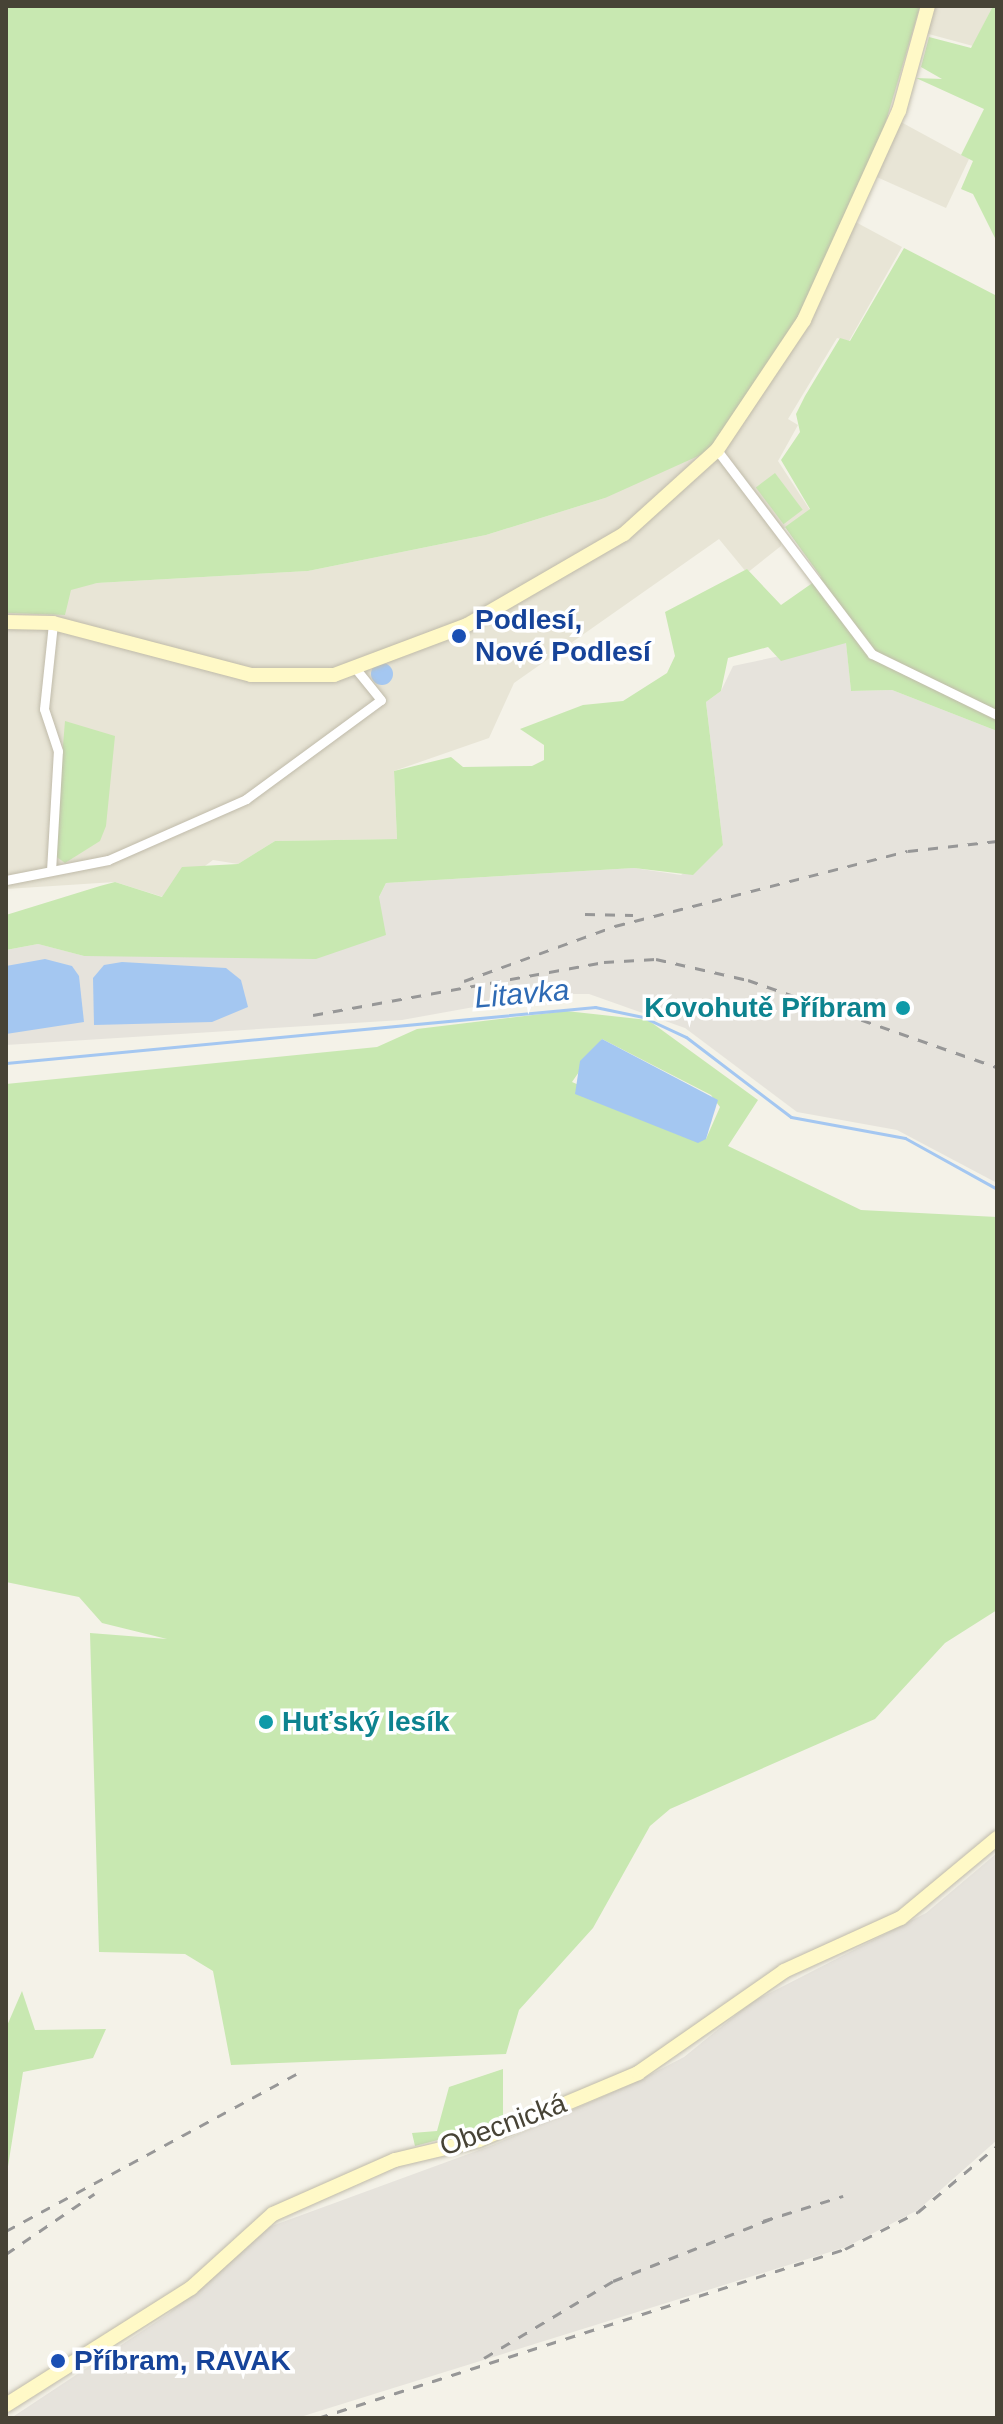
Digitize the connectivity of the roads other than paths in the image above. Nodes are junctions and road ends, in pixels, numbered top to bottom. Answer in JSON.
{"nodes":[{"id":1,"x":928,"y":6,"type":"edge"},
{"id":2,"x":717,"y":450,"type":"junction"},
{"id":3,"x":6,"y":622,"type":"edge"},
{"id":4,"x":53,"y":623,"type":"junction"},
{"id":5,"x":356,"y":669,"type":"junction"},
{"id":6,"x":997,"y":715,"type":"edge"},
{"id":7,"x":51,"y":871,"type":"junction"},
{"id":8,"x":6,"y":880,"type":"edge"},
{"id":9,"x":997,"y":1838,"type":"edge"},
{"id":10,"x":6,"y":2405,"type":"edge"}],
"edges":[{"from":1,"to":2,"type":"street"},
{"from":2,"to":5,"type":"street"},
{"from":2,"to":6,"type":"street"},
{"from":3,"to":4,"type":"street"},
{"from":4,"to":5,"type":"street"},
{"from":4,"to":7,"type":"street"},
{"from":5,"to":7,"type":"street"},
{"from":7,"to":8,"type":"street"},
{"from":9,"to":10,"type":"street","name":"Obecnická"}]}
